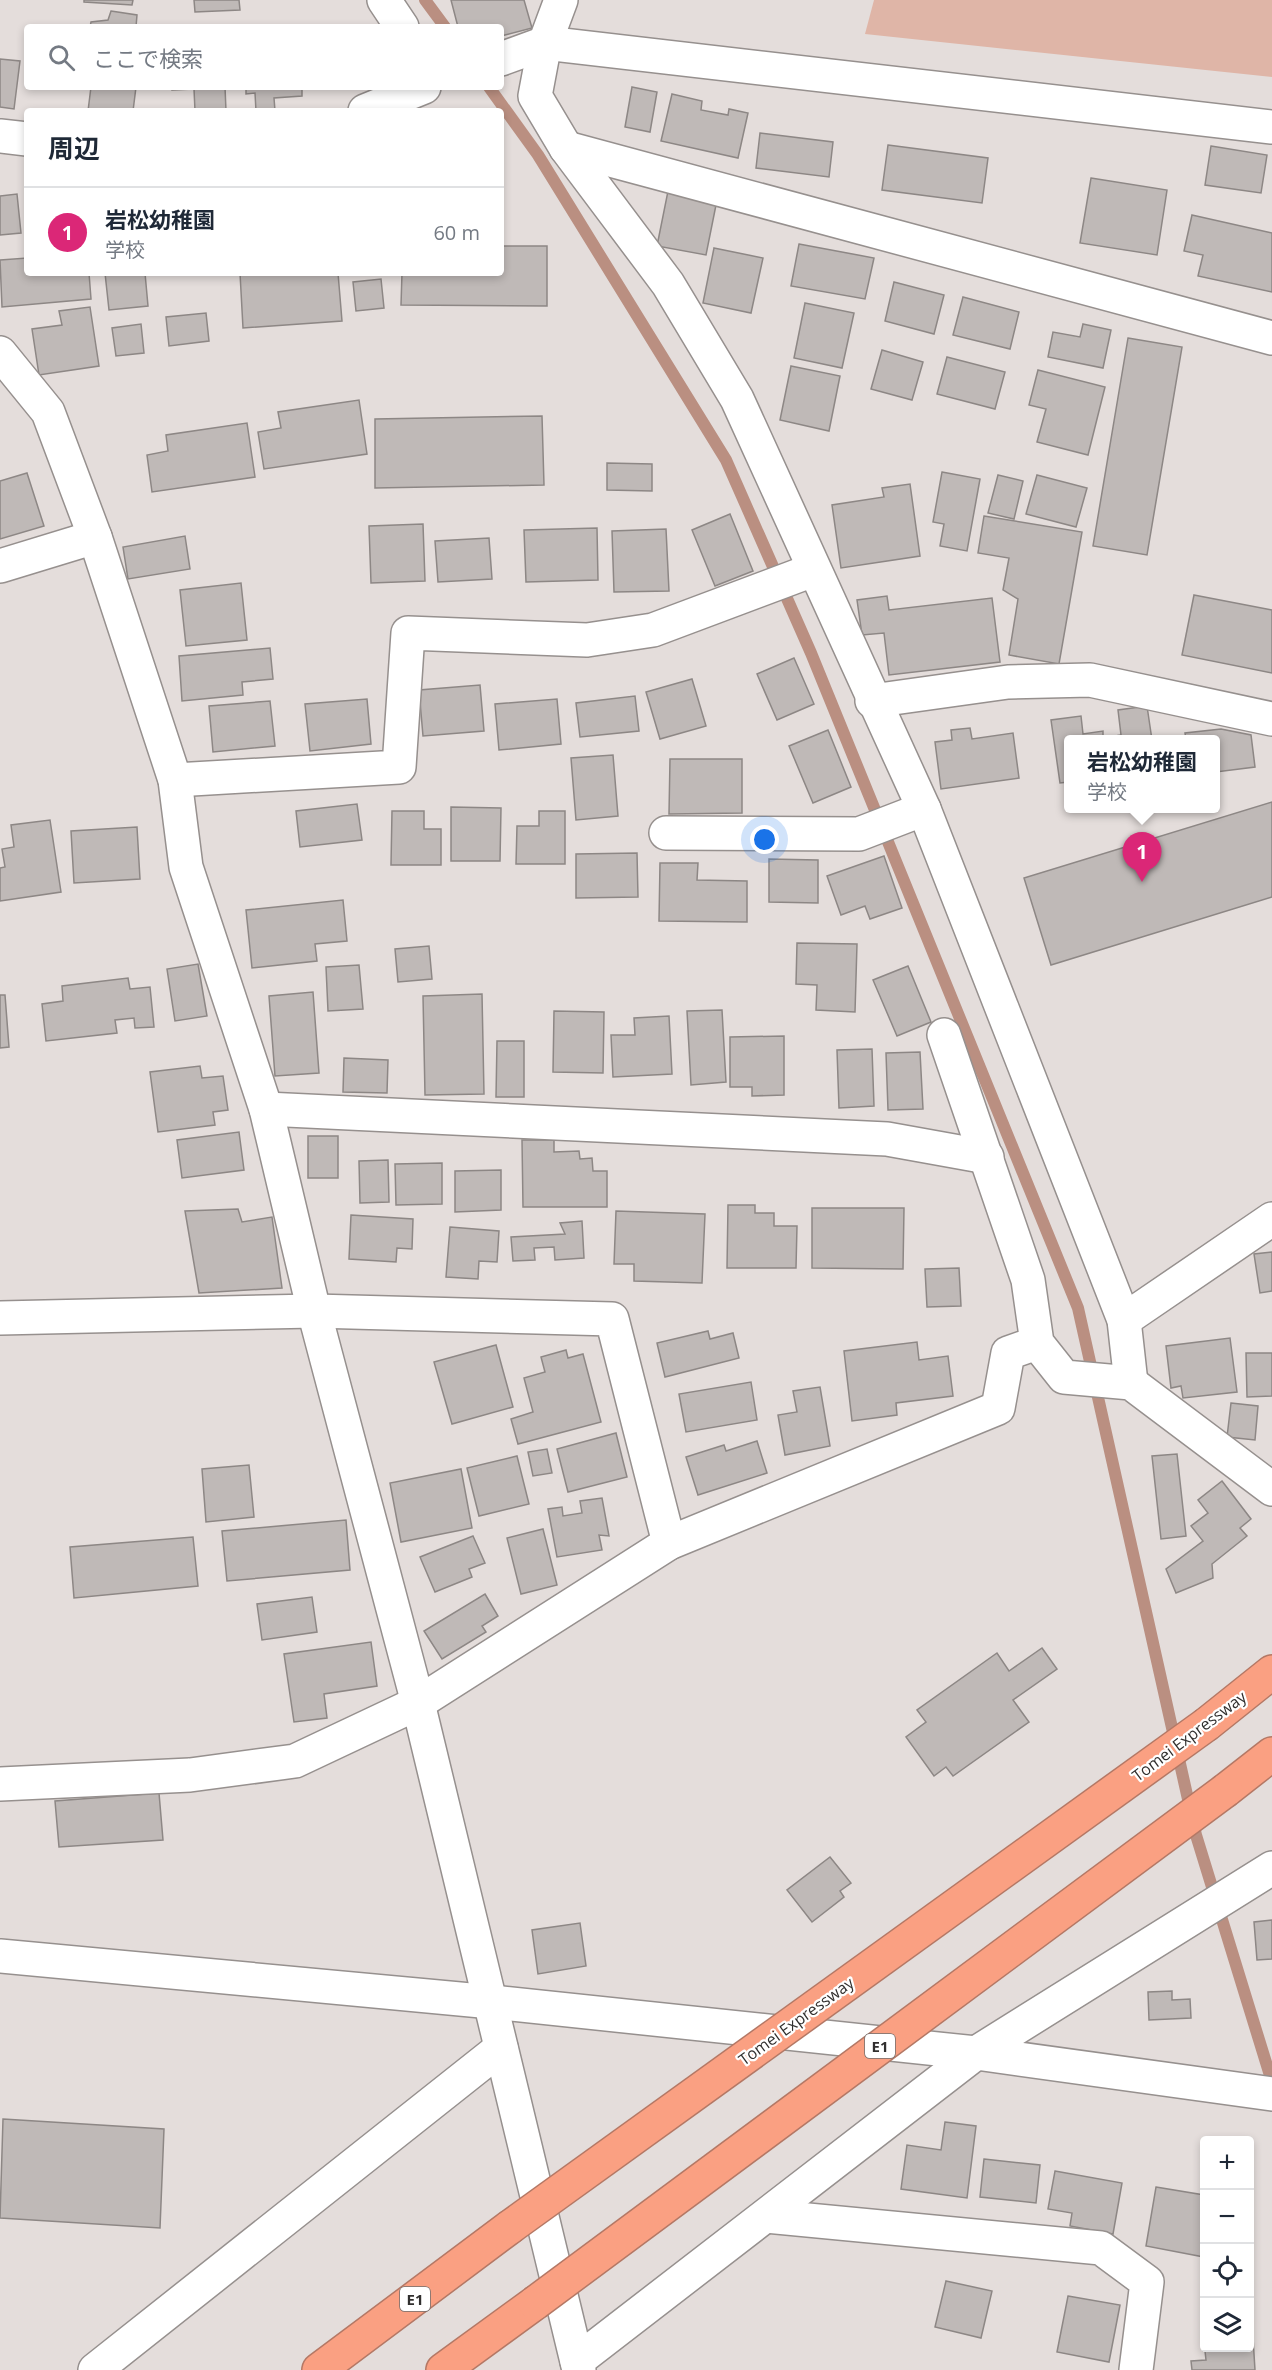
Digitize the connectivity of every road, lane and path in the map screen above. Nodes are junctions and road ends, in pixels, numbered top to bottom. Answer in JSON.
{"nodes":[{"id":1,"x":384,"y":0,"type":"edge"},
{"id":2,"x":561,"y":0,"type":"edge"},
{"id":3,"x":400,"y":24,"type":"edge"},
{"id":4,"x":544,"y":43,"type":"junction"},
{"id":5,"x":504,"y":58,"type":"edge"},
{"id":6,"x":417,"y":90,"type":"edge"},
{"id":7,"x":372,"y":108,"type":"edge"},
{"id":8,"x":1272,"y":127,"type":"edge"},
{"id":9,"x":0,"y":136,"type":"edge"},
{"id":10,"x":24,"y":139,"type":"edge"},
{"id":11,"x":566,"y":148,"type":"junction"},
{"id":12,"x":1272,"y":338,"type":"edge"},
{"id":13,"x":0,"y":353,"type":"edge"},
{"id":14,"x":95,"y":537,"type":"junction"},
{"id":15,"x":0,"y":566,"type":"edge"},
{"id":16,"x":809,"y":572,"type":"junction"},
{"id":17,"x":872,"y":700,"type":"junction"},
{"id":18,"x":1272,"y":719,"type":"edge"},
{"id":19,"x":175,"y":780,"type":"junction"},
{"id":20,"x":915,"y":812,"type":"junction"},
{"id":21,"x":666,"y":833,"type":"dead end"},
{"id":22,"x":944,"y":1035,"type":"dead end"},
{"id":23,"x":266,"y":1109,"type":"junction"},
{"id":24,"x":987,"y":1157,"type":"junction"},
{"id":25,"x":1272,"y":1219,"type":"edge"},
{"id":26,"x":314,"y":1311,"type":"junction"},
{"id":27,"x":0,"y":1318,"type":"edge"},
{"id":28,"x":1124,"y":1320,"type":"junction"},
{"id":29,"x":1037,"y":1343,"type":"junction"},
{"id":30,"x":1127,"y":1383,"type":"junction"},
{"id":31,"x":1272,"y":1489,"type":"edge"},
{"id":32,"x":669,"y":1543,"type":"junction"},
{"id":33,"x":1272,"y":1672,"type":"edge"},
{"id":34,"x":418,"y":1703,"type":"junction"},
{"id":35,"x":1272,"y":1754,"type":"edge"},
{"id":36,"x":0,"y":1784,"type":"edge"},
{"id":37,"x":1272,"y":1868,"type":"edge"},
{"id":38,"x":0,"y":1956,"type":"edge"},
{"id":39,"x":492,"y":2002,"type":"junction"},
{"id":40,"x":501,"y":2048,"type":"junction"},
{"id":41,"x":976,"y":2053,"type":"junction"},
{"id":42,"x":1272,"y":2094,"type":"edge"},
{"id":43,"x":766,"y":2216,"type":"junction"},
{"id":44,"x":578,"y":2366,"type":"edge"},
{"id":45,"x":95,"y":2370,"type":"edge"},
{"id":46,"x":320,"y":2370,"type":"edge"},
{"id":47,"x":443,"y":2370,"type":"edge"},
{"id":48,"x":1136,"y":2370,"type":"edge"}],
"edges":[{"from":1,"to":3,"type":"street"},
{"from":2,"to":4,"type":"street"},
{"from":4,"to":5,"type":"street"},
{"from":4,"to":8,"type":"street"},
{"from":4,"to":11,"type":"street"},
{"from":6,"to":7,"type":"street"},
{"from":9,"to":10,"type":"street"},
{"from":11,"to":12,"type":"street"},
{"from":11,"to":16,"type":"street"},
{"from":13,"to":14,"type":"street"},
{"from":14,"to":15,"type":"street"},
{"from":14,"to":19,"type":"street"},
{"from":16,"to":17,"type":"street"},
{"from":16,"to":19,"type":"street"},
{"from":17,"to":18,"type":"street"},
{"from":17,"to":20,"type":"street"},
{"from":19,"to":23,"type":"street"},
{"from":20,"to":21,"type":"street"},
{"from":20,"to":28,"type":"street"},
{"from":22,"to":24,"type":"street"},
{"from":23,"to":24,"type":"street"},
{"from":23,"to":26,"type":"street"},
{"from":24,"to":29,"type":"street"},
{"from":25,"to":28,"type":"street"},
{"from":26,"to":27,"type":"street"},
{"from":26,"to":32,"type":"street"},
{"from":26,"to":34,"type":"street"},
{"from":28,"to":30,"type":"street"},
{"from":29,"to":30,"type":"street"},
{"from":29,"to":32,"type":"street"},
{"from":30,"to":31,"type":"street"},
{"from":32,"to":34,"type":"street"},
{"from":33,"to":46,"type":"highway","name":"Tomei Expressway","number":"E1","bridge":true},
{"from":34,"to":36,"type":"street"},
{"from":34,"to":39,"type":"street"},
{"from":35,"to":47,"type":"highway","number":"E1","bridge":true},
{"from":37,"to":41,"type":"street"},
{"from":38,"to":39,"type":"street"},
{"from":39,"to":40,"type":"street"},
{"from":39,"to":41,"type":"street"},
{"from":40,"to":44,"type":"street"},
{"from":40,"to":45,"type":"street"},
{"from":41,"to":42,"type":"street"},
{"from":41,"to":43,"type":"street"},
{"from":43,"to":44,"type":"street"},
{"from":43,"to":48,"type":"street"}]}
